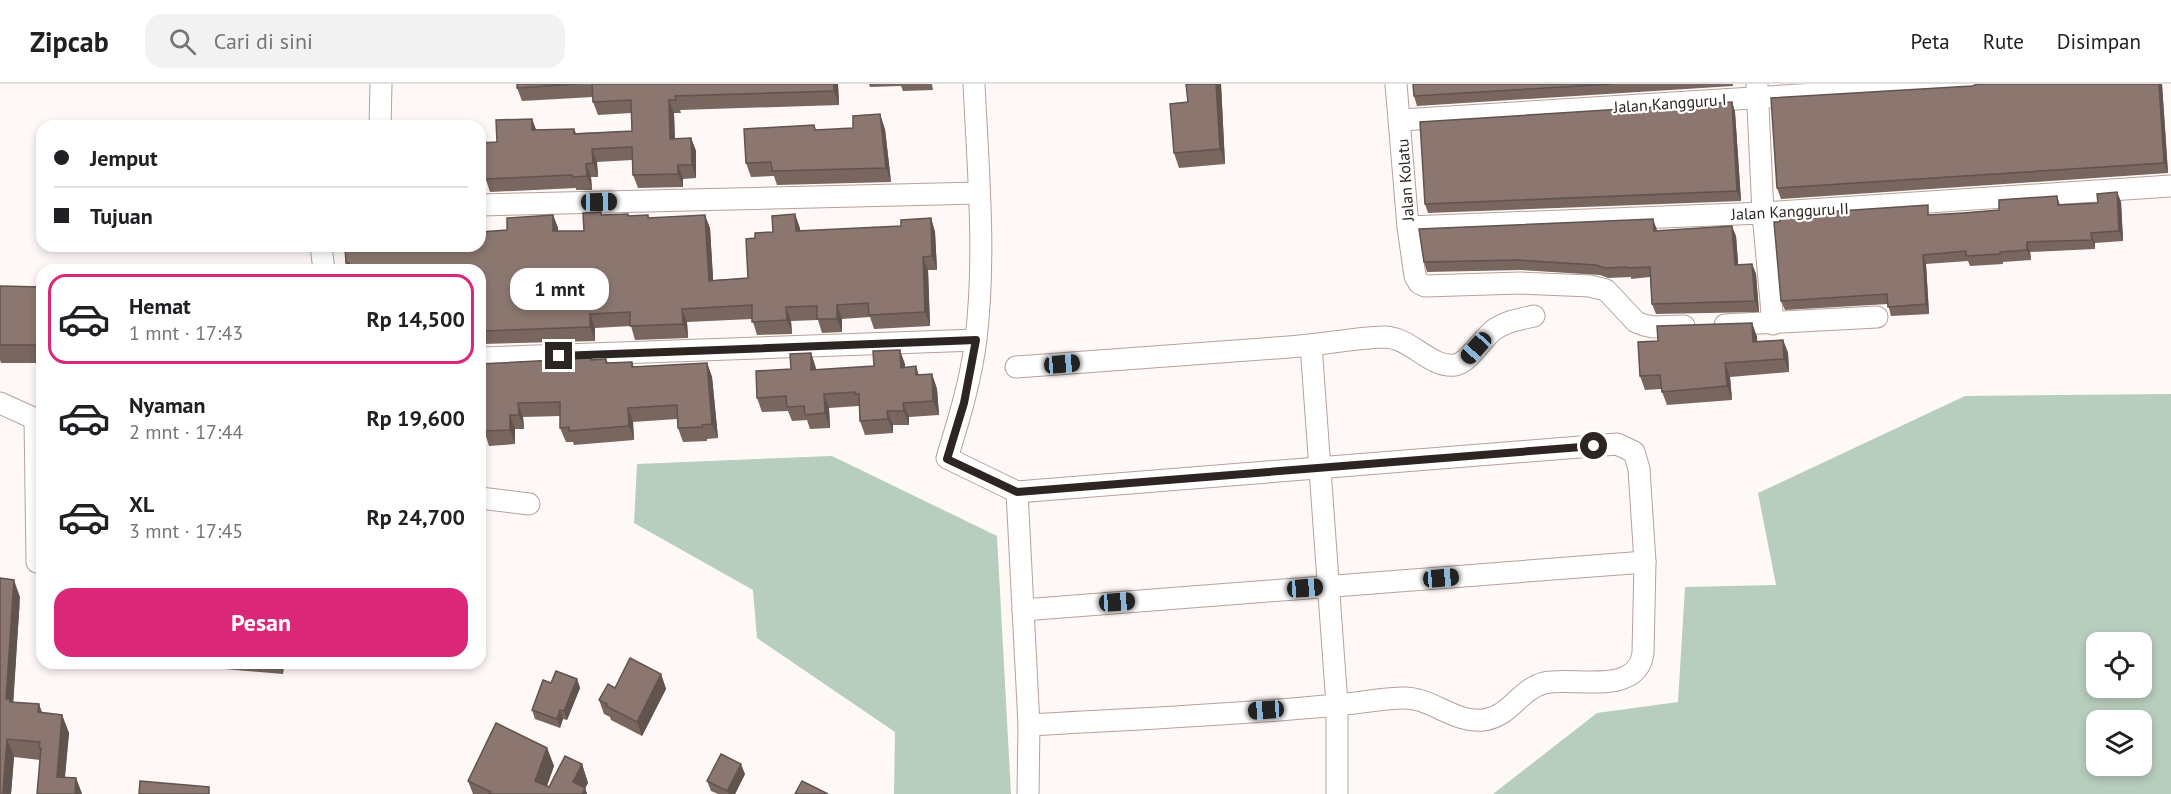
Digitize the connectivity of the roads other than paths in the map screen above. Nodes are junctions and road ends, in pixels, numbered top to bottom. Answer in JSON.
{"nodes":[{"id":1,"x":381,"y":84,"type":"edge"},
{"id":2,"x":975,"y":84,"type":"edge"},
{"id":3,"x":1396,"y":84,"type":"edge"},
{"id":4,"x":1975,"y":84,"type":"edge"},
{"id":5,"x":1757,"y":91,"type":"edge"},
{"id":6,"x":380,"y":120,"type":"edge"},
{"id":7,"x":1401,"y":120,"type":"junction"},
{"id":8,"x":2171,"y":186,"type":"edge"},
{"id":9,"x":979,"y":193,"type":"junction"},
{"id":10,"x":486,"y":205,"type":"edge"},
{"id":11,"x":1763,"y":213,"type":"junction"},
{"id":12,"x":1408,"y":227,"type":"junction"},
{"id":13,"x":1534,"y":316,"type":"dead end"},
{"id":14,"x":1877,"y":317,"type":"dead end"},
{"id":15,"x":1773,"y":324,"type":"junction"},
{"id":16,"x":976,"y":340,"type":"junction"},
{"id":17,"x":1311,"y":345,"type":"junction"},
{"id":18,"x":486,"y":358,"type":"edge"},
{"id":19,"x":1016,"y":367,"type":"dead end"},
{"id":20,"x":0,"y":402,"type":"edge"},
{"id":21,"x":36,"y":420,"type":"edge"},
{"id":22,"x":1319,"y":468,"type":"junction"},
{"id":23,"x":1017,"y":492,"type":"junction"},
{"id":24,"x":486,"y":499,"type":"edge"},
{"id":25,"x":529,"y":504,"type":"dead end"},
{"id":26,"x":1645,"y":561,"type":"junction"},
{"id":27,"x":1328,"y":586,"type":"junction"},
{"id":28,"x":1023,"y":610,"type":"junction"},
{"id":29,"x":1337,"y":705,"type":"junction"},
{"id":30,"x":1029,"y":725,"type":"junction"},
{"id":31,"x":1028,"y":794,"type":"edge"},
{"id":32,"x":1337,"y":794,"type":"edge"}],
"edges":[{"from":1,"to":6,"type":"street"},
{"from":2,"to":9,"type":"street"},
{"from":3,"to":7,"type":"street","name":"Jalan Kolatu"},
{"from":4,"to":5,"type":"street","name":"Jalan Kangguru I"},
{"from":5,"to":7,"type":"street","name":"Jalan Kangguru I"},
{"from":5,"to":11,"type":"street"},
{"from":7,"to":12,"type":"street","name":"Jalan Kolatu"},
{"from":8,"to":11,"type":"street","name":"Jalan Kangguru II"},
{"from":9,"to":10,"type":"street"},
{"from":9,"to":16,"type":"street"},
{"from":11,"to":12,"type":"street","name":"Jalan Kangguru II"},
{"from":11,"to":15,"type":"street"},
{"from":12,"to":15,"type":"street","name":"Jalan Kolatu"},
{"from":13,"to":17,"type":"street"},
{"from":14,"to":15,"type":"street"},
{"from":16,"to":18,"type":"street"},
{"from":16,"to":23,"type":"street"},
{"from":17,"to":19,"type":"street"},
{"from":17,"to":22,"type":"street"},
{"from":20,"to":21,"type":"street"},
{"from":22,"to":23,"type":"street"},
{"from":22,"to":26,"type":"street"},
{"from":22,"to":27,"type":"street"},
{"from":23,"to":28,"type":"street"},
{"from":24,"to":25,"type":"street"},
{"from":26,"to":27,"type":"street"},
{"from":26,"to":29,"type":"street"},
{"from":27,"to":28,"type":"street"},
{"from":27,"to":29,"type":"street"},
{"from":28,"to":30,"type":"street"},
{"from":29,"to":30,"type":"street"},
{"from":29,"to":32,"type":"street"},
{"from":30,"to":31,"type":"street"}]}
